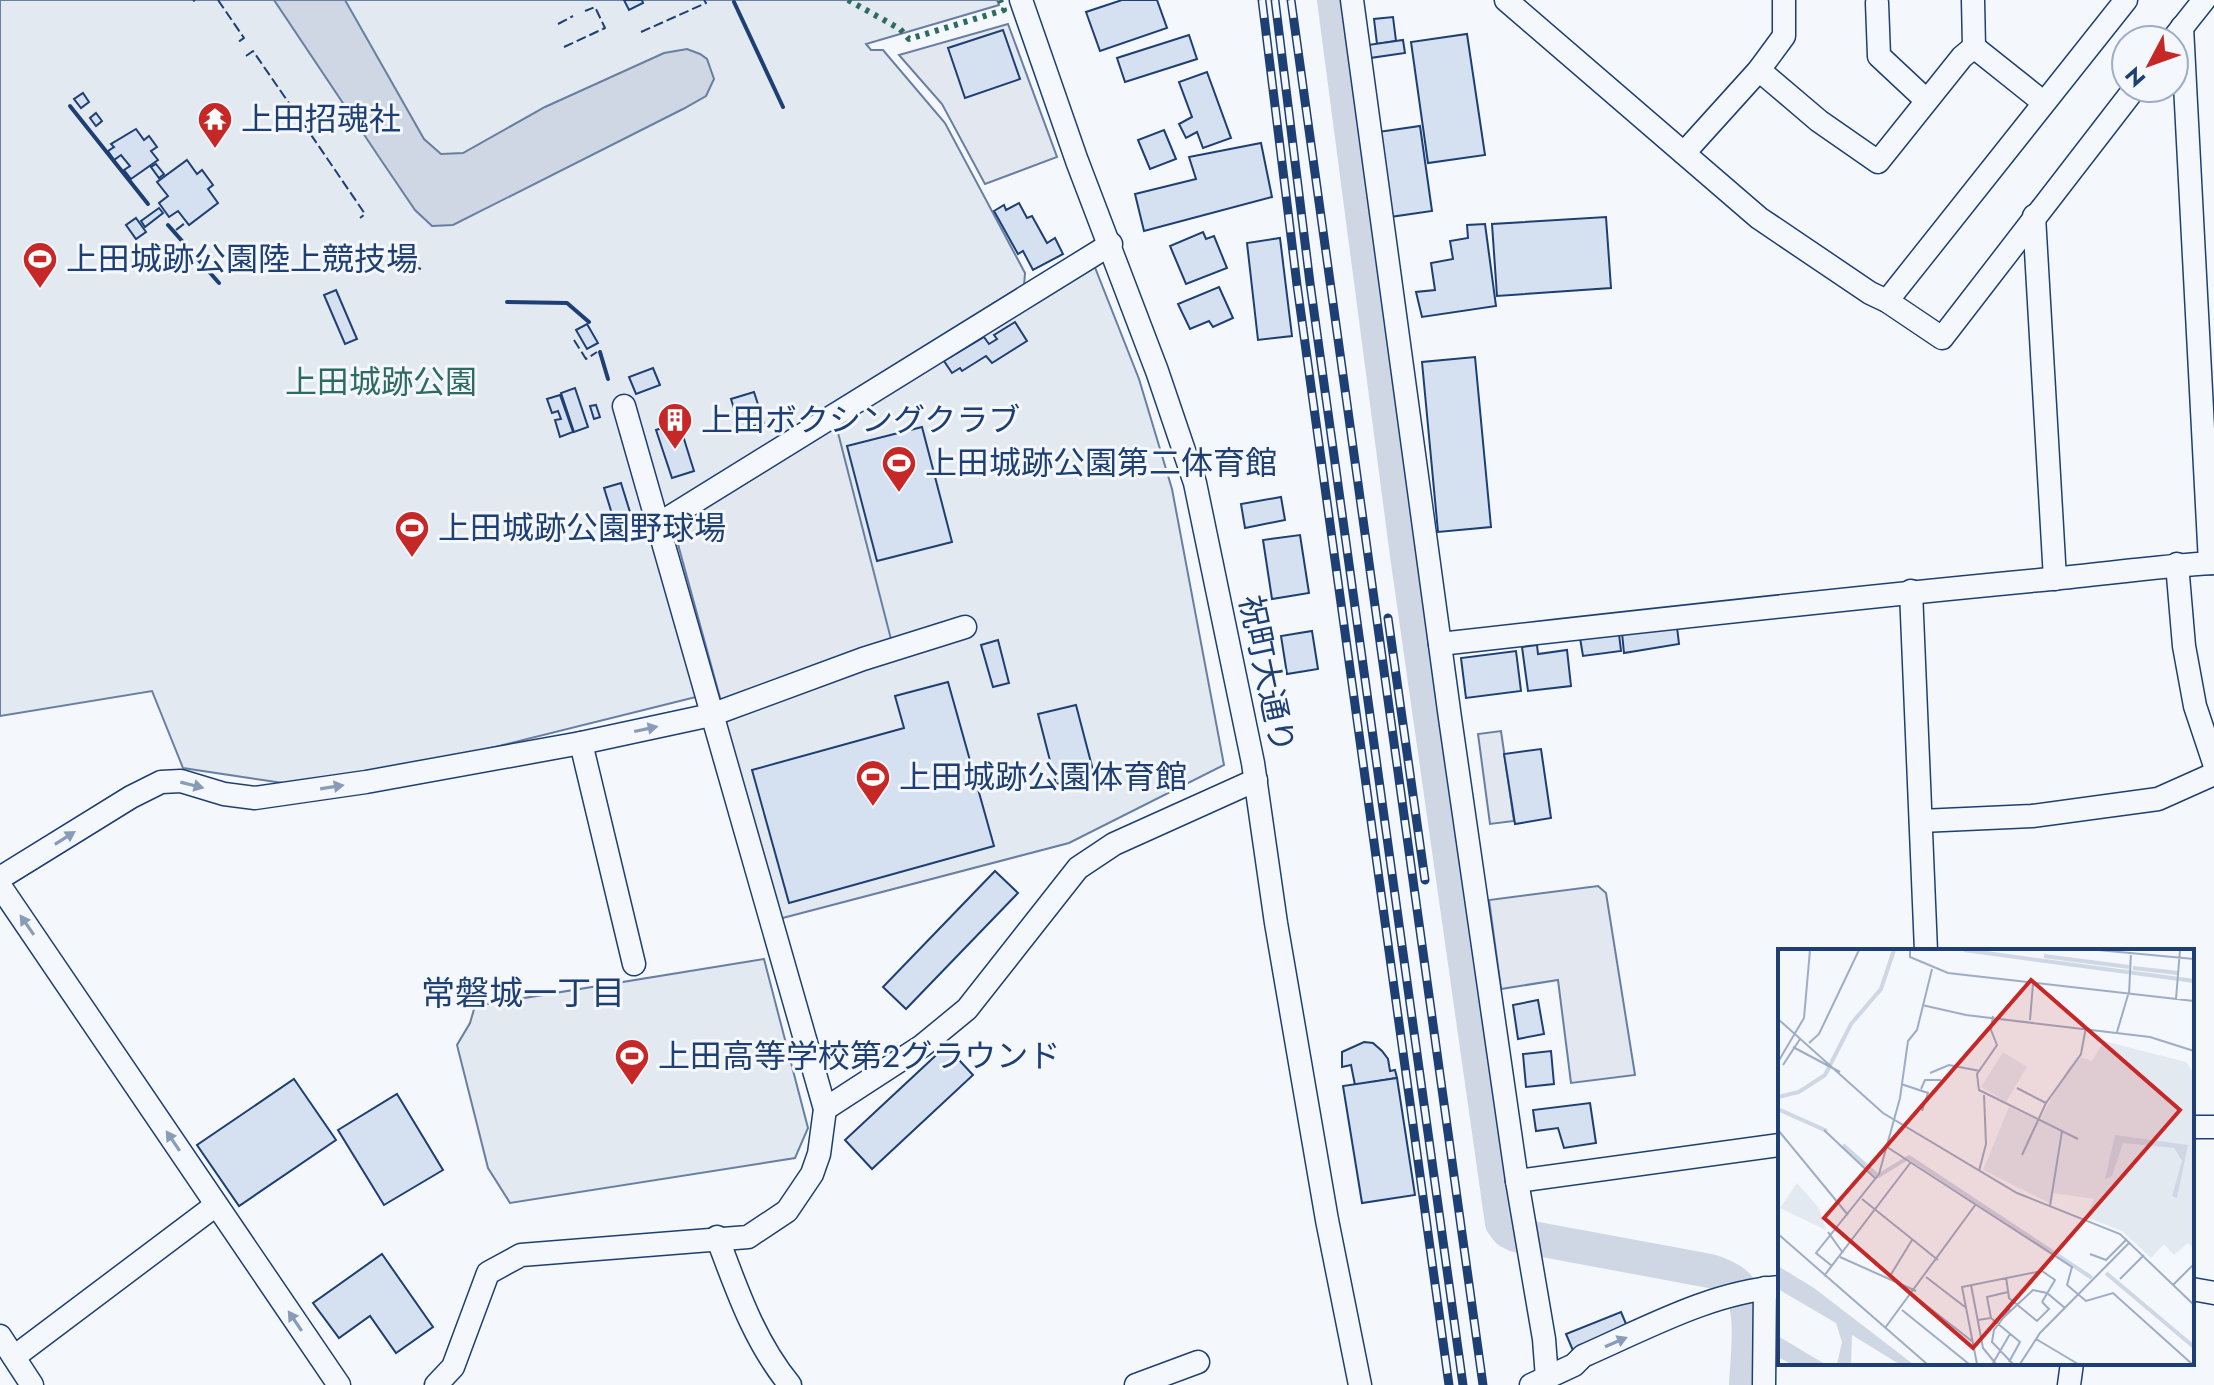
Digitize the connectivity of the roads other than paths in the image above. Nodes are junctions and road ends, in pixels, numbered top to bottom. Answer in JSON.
{"nodes":[{"id":1,"x":1021,"y":0,"type":"edge"},
{"id":2,"x":1352,"y":0,"type":"edge"},
{"id":3,"x":1506,"y":0,"type":"edge"},
{"id":4,"x":1784,"y":0,"type":"edge"},
{"id":5,"x":1973,"y":0,"type":"edge"},
{"id":6,"x":2126,"y":0,"type":"edge"},
{"id":7,"x":2204,"y":0,"type":"edge"},
{"id":8,"x":1876,"y":1,"type":"edge"},
{"id":9,"x":2185,"y":24,"type":"edge"},
{"id":10,"x":1974,"y":47,"type":"junction"},
{"id":11,"x":1759,"y":70,"type":"junction"},
{"id":12,"x":1926,"y":100,"type":"junction"},
{"id":13,"x":2043,"y":102,"type":"junction"},
{"id":14,"x":2122,"y":104,"type":"edge"},
{"id":15,"x":2182,"y":104,"type":"edge"},
{"id":16,"x":1684,"y":153,"type":"junction"},
{"id":17,"x":2034,"y":216,"type":"junction"},
{"id":18,"x":1111,"y":244,"type":"junction"},
{"id":19,"x":1887,"y":301,"type":"junction"},
{"id":20,"x":624,"y":406,"type":"dead end"},
{"id":21,"x":657,"y":525,"type":"junction"},
{"id":22,"x":2212,"y":563,"type":"edge"},
{"id":23,"x":2177,"y":564,"type":"junction"},
{"id":24,"x":2055,"y":579,"type":"junction"},
{"id":25,"x":1911,"y":591,"type":"junction"},
{"id":26,"x":965,"y":627,"type":"dead end"},
{"id":27,"x":1440,"y":644,"type":"junction"},
{"id":28,"x":711,"y":715,"type":"junction"},
{"id":29,"x":581,"y":743,"type":"junction"},
{"id":30,"x":2214,"y":763,"type":"edge"},
{"id":31,"x":2214,"y":774,"type":"edge"},
{"id":32,"x":1256,"y":780,"type":"junction"},
{"id":33,"x":1921,"y":821,"type":"junction"},
{"id":34,"x":0,"y":878,"type":"edge"},
{"id":35,"x":0,"y":886,"type":"edge"},
{"id":36,"x":1926,"y":949,"type":"edge"},
{"id":37,"x":634,"y":964,"type":"dead end"},
{"id":38,"x":825,"y":1109,"type":"junction"},
{"id":39,"x":1778,"y":1145,"type":"edge"},
{"id":40,"x":1517,"y":1181,"type":"junction"},
{"id":41,"x":216,"y":1205,"type":"junction"},
{"id":42,"x":717,"y":1237,"type":"junction"},
{"id":43,"x":1767,"y":1289,"type":"edge"},
{"id":44,"x":2194,"y":1289,"type":"edge"},
{"id":45,"x":2214,"y":1293,"type":"edge"},
{"id":46,"x":0,"y":1336,"type":"edge"},
{"id":47,"x":14,"y":1357,"type":"junction"},
{"id":48,"x":1198,"y":1362,"type":"dead end"},
{"id":49,"x":2072,"y":1365,"type":"edge"},
{"id":50,"x":1539,"y":1381,"type":"edge"},
{"id":51,"x":32,"y":1385,"type":"edge"},
{"id":52,"x":339,"y":1385,"type":"edge"},
{"id":53,"x":436,"y":1385,"type":"edge"},
{"id":54,"x":790,"y":1385,"type":"edge"},
{"id":55,"x":1136,"y":1385,"type":"edge"},
{"id":56,"x":1360,"y":1385,"type":"edge"},
{"id":57,"x":1764,"y":1385,"type":"edge"},
{"id":58,"x":2069,"y":1385,"type":"edge"}],
"edges":[{"from":1,"to":18,"type":"street","name":"祝町大通り"},
{"from":2,"to":27,"type":"street"},
{"from":3,"to":16,"type":"street"},
{"from":4,"to":11,"type":"street"},
{"from":5,"to":10,"type":"street"},
{"from":6,"to":13,"type":"street"},
{"from":7,"to":9,"type":"street"},
{"from":8,"to":12,"type":"street"},
{"from":10,"to":12,"type":"street"},
{"from":10,"to":13,"type":"street"},
{"from":11,"to":12,"type":"street"},
{"from":11,"to":16,"type":"street"},
{"from":13,"to":19,"type":"street"},
{"from":14,"to":17,"type":"street"},
{"from":15,"to":22,"type":"street"},
{"from":16,"to":19,"type":"street"},
{"from":17,"to":19,"type":"street"},
{"from":17,"to":24,"type":"street"},
{"from":18,"to":21,"type":"street"},
{"from":18,"to":32,"type":"street","name":"祝町大通り"},
{"from":20,"to":21,"type":"street"},
{"from":21,"to":28,"type":"street"},
{"from":22,"to":23,"type":"street"},
{"from":23,"to":24,"type":"street"},
{"from":23,"to":30,"type":"street"},
{"from":24,"to":25,"type":"street"},
{"from":25,"to":27,"type":"street"},
{"from":25,"to":33,"type":"street"},
{"from":26,"to":28,"type":"street"},
{"from":27,"to":40,"type":"street"},
{"from":29,"to":28,"type":"street","one_way":true},
{"from":28,"to":38,"type":"street"},
{"from":34,"to":29,"type":"street","one_way":true},
{"from":29,"to":37,"type":"street"},
{"from":31,"to":33,"type":"street"},
{"from":32,"to":38,"type":"street"},
{"from":32,"to":56,"type":"street","name":"祝町大通り"},
{"from":33,"to":36,"type":"street"},
{"from":41,"to":35,"type":"street","one_way":true},
{"from":38,"to":42,"type":"street"},
{"from":39,"to":40,"type":"street"},
{"from":40,"to":50,"type":"street"},
{"from":41,"to":47,"type":"street"},
{"from":52,"to":41,"type":"street","one_way":true},
{"from":42,"to":53,"type":"street"},
{"from":42,"to":54,"type":"street"},
{"from":50,"to":43,"type":"street","one_way":true},
{"from":43,"to":57,"type":"street"},
{"from":44,"to":45,"type":"street"},
{"from":46,"to":47,"type":"street"},
{"from":47,"to":51,"type":"street"},
{"from":48,"to":55,"type":"street"},
{"from":49,"to":58,"type":"street"}]}
